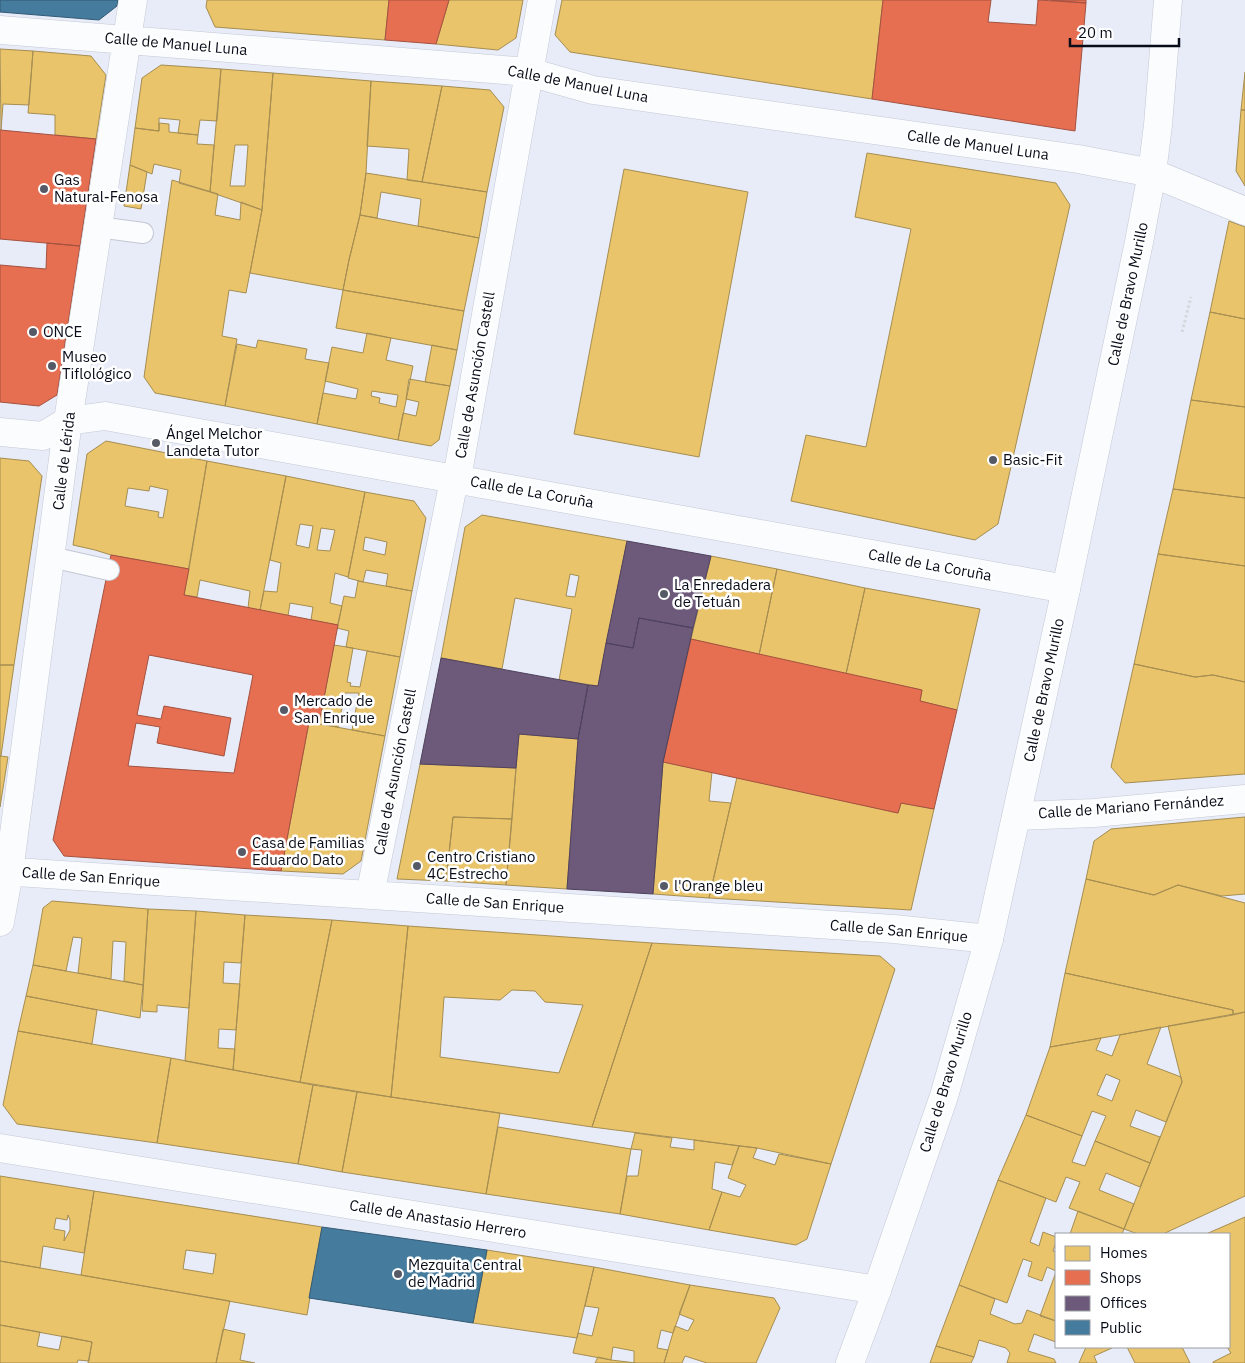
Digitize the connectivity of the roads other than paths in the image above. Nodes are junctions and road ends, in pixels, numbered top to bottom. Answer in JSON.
{"nodes":[{"id":1,"x":133,"y":0,"type":"edge"},
{"id":2,"x":542,"y":0,"type":"edge"},
{"id":3,"x":1168,"y":0,"type":"edge"},
{"id":4,"x":0,"y":30,"type":"edge"},
{"id":5,"x":128,"y":40,"type":"junction"},
{"id":6,"x":529,"y":72,"type":"junction"},
{"id":7,"x":1152,"y":173,"type":"junction"},
{"id":8,"x":1245,"y":211,"type":"edge"},
{"id":9,"x":98,"y":227,"type":"junction"},
{"id":10,"x":143,"y":233,"type":"dead end"},
{"id":11,"x":68,"y":421,"type":"junction"},
{"id":12,"x":0,"y":432,"type":"edge"},
{"id":13,"x":457,"y":478,"type":"junction"},
{"id":14,"x":51,"y":557,"type":"junction"},
{"id":15,"x":108,"y":570,"type":"dead end"},
{"id":16,"x":1066,"y":589,"type":"junction"},
{"id":17,"x":1245,"y":798,"type":"edge"},
{"id":18,"x":1017,"y":816,"type":"junction"},
{"id":19,"x":5,"y":872,"type":"edge"},
{"id":20,"x":370,"y":895,"type":"junction"},
{"id":21,"x":0,"y":922,"type":"edge"},
{"id":22,"x":989,"y":939,"type":"junction"},
{"id":23,"x":0,"y":1148,"type":"edge"},
{"id":24,"x":877,"y":1290,"type":"junction"},
{"id":25,"x":850,"y":1363,"type":"edge"}],
"edges":[{"from":1,"to":5,"type":"street","name":"Calle de Lérida"},
{"from":2,"to":6,"type":"street","name":"Calle de Asunción Castell"},
{"from":3,"to":7,"type":"street","name":"Calle de Bravo Murillo"},
{"from":4,"to":5,"type":"street","name":"Calle de Manuel Luna"},
{"from":5,"to":6,"type":"street","name":"Calle de Manuel Luna"},
{"from":5,"to":9,"type":"street","name":"Calle de Lérida"},
{"from":6,"to":7,"type":"street","name":"Calle de Manuel Luna"},
{"from":6,"to":13,"type":"street","name":"Calle de Asunción Castell"},
{"from":7,"to":8,"type":"street","name":"Calle de Manuel Luna"},
{"from":7,"to":16,"type":"street","name":"Calle de Bravo Murillo"},
{"from":9,"to":10,"type":"lane"},
{"from":9,"to":11,"type":"street","name":"Calle de Lérida"},
{"from":11,"to":12,"type":"street","name":"Calle de La Coruña"},
{"from":11,"to":13,"type":"street","name":"Calle de La Coruña"},
{"from":11,"to":14,"type":"street","name":"Calle de Lérida"},
{"from":13,"to":16,"type":"street","name":"Calle de La Coruña"},
{"from":13,"to":20,"type":"street","name":"Calle de Asunción Castell"},
{"from":14,"to":15,"type":"lane"},
{"from":14,"to":19,"type":"street","name":"Calle de Lérida"},
{"from":16,"to":18,"type":"street","name":"Calle de Bravo Murillo"},
{"from":17,"to":18,"type":"street","name":"Calle de Mariano Fernández"},
{"from":18,"to":22,"type":"street","name":"Calle de Bravo Murillo"},
{"from":19,"to":20,"type":"street","name":"Calle de San Enrique"},
{"from":19,"to":21,"type":"street","name":"Calle de Lérida"},
{"from":20,"to":22,"type":"street","name":"Calle de San Enrique"},
{"from":22,"to":24,"type":"street","name":"Calle de Bravo Murillo"},
{"from":23,"to":24,"type":"street","name":"Calle de Anastasio Herrero"},
{"from":24,"to":25,"type":"street","name":"Calle de Bravo Murillo"}]}
